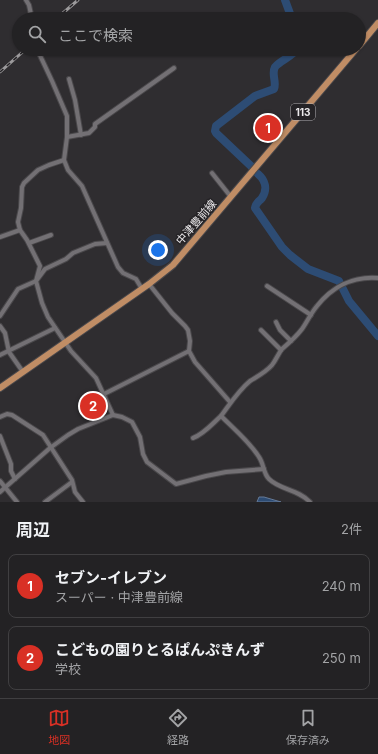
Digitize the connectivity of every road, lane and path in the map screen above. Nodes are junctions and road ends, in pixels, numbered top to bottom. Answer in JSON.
{"nodes":[{"id":1,"x":26,"y":0,"type":"edge"},
{"id":2,"x":30,"y":12,"type":"edge"},
{"id":3,"x":378,"y":23,"type":"edge"},
{"id":4,"x":366,"y":38,"type":"edge"},
{"id":5,"x":40,"y":56,"type":"edge"},
{"id":6,"x":350,"y":56,"type":"edge"},
{"id":7,"x":174,"y":68,"type":"dead end"},
{"id":8,"x":69,"y":79,"type":"dead end"},
{"id":9,"x":81,"y":135,"type":"junction"},
{"id":10,"x":67,"y":137,"type":"junction"},
{"id":11,"x":64,"y":160,"type":"junction"},
{"id":12,"x":212,"y":173,"type":"dead end"},
{"id":13,"x":231,"y":197,"type":"junction"},
{"id":14,"x":20,"y":230,"type":"junction"},
{"id":15,"x":51,"y":235,"type":"dead end"},
{"id":16,"x":0,"y":237,"type":"edge"},
{"id":17,"x":29,"y":243,"type":"junction"},
{"id":18,"x":107,"y":243,"type":"junction"},
{"id":19,"x":378,"y":278,"type":"edge"},
{"id":20,"x":36,"y":281,"type":"junction"},
{"id":21,"x":149,"y":284,"type":"junction"},
{"id":22,"x":267,"y":286,"type":"dead end"},
{"id":23,"x":142,"y":289,"type":"junction"},
{"id":24,"x":311,"y":315,"type":"junction"},
{"id":25,"x":0,"y":316,"type":"edge"},
{"id":26,"x":276,"y":322,"type":"dead end"},
{"id":27,"x":0,"y":326,"type":"edge"},
{"id":28,"x":55,"y":328,"type":"junction"},
{"id":29,"x":261,"y":330,"type":"dead end"},
{"id":30,"x":291,"y":341,"type":"junction"},
{"id":31,"x":66,"y":343,"type":"junction"},
{"id":32,"x":281,"y":350,"type":"junction"},
{"id":33,"x":189,"y":351,"type":"junction"},
{"id":34,"x":9,"y":352,"type":"junction"},
{"id":35,"x":0,"y":355,"type":"edge"},
{"id":36,"x":23,"y":372,"type":"junction"},
{"id":37,"x":0,"y":388,"type":"edge"},
{"id":38,"x":104,"y":394,"type":"junction"},
{"id":39,"x":230,"y":402,"type":"junction"},
{"id":40,"x":113,"y":415,"type":"junction"},
{"id":41,"x":221,"y":416,"type":"junction"},
{"id":42,"x":0,"y":417,"type":"edge"},
{"id":43,"x":0,"y":436,"type":"edge"},
{"id":44,"x":193,"y":438,"type":"dead end"},
{"id":45,"x":50,"y":448,"type":"junction"},
{"id":46,"x":264,"y":469,"type":"junction"},
{"id":47,"x":15,"y":479,"type":"junction"},
{"id":48,"x":0,"y":481,"type":"edge"},
{"id":49,"x":72,"y":482,"type":"junction"},
{"id":50,"x":5,"y":488,"type":"junction"},
{"id":51,"x":0,"y":492,"type":"edge"},
{"id":52,"x":17,"y":502,"type":"edge"},
{"id":53,"x":45,"y":502,"type":"edge"},
{"id":54,"x":83,"y":502,"type":"edge"},
{"id":55,"x":310,"y":502,"type":"edge"}],
"edges":[{"from":1,"to":2,"type":"street"},
{"from":3,"to":4,"type":"main road"},
{"from":5,"to":10,"type":"street"},
{"from":6,"to":13,"type":"main road","name":"中津豊前線","number":"113"},
{"from":7,"to":9,"type":"street"},
{"from":8,"to":9,"type":"street"},
{"from":9,"to":10,"type":"street"},
{"from":10,"to":11,"type":"street"},
{"from":11,"to":14,"type":"street"},
{"from":11,"to":18,"type":"street"},
{"from":12,"to":13,"type":"street"},
{"from":13,"to":21,"type":"main road","name":"中津豊前線","number":"113"},
{"from":14,"to":16,"type":"street"},
{"from":14,"to":17,"type":"street"},
{"from":15,"to":17,"type":"street"},
{"from":17,"to":20,"type":"street"},
{"from":18,"to":20,"type":"street"},
{"from":18,"to":23,"type":"street"},
{"from":19,"to":24,"type":"street"},
{"from":20,"to":25,"type":"street"},
{"from":20,"to":28,"type":"street"},
{"from":21,"to":23,"type":"main road","name":"中津豊前線","number":"113"},
{"from":21,"to":33,"type":"street"},
{"from":22,"to":24,"type":"street"},
{"from":23,"to":31,"type":"main road","name":"中津豊前線","number":"113"},
{"from":24,"to":30,"type":"street"},
{"from":26,"to":30,"type":"street"},
{"from":27,"to":34,"type":"street"},
{"from":28,"to":31,"type":"street"},
{"from":28,"to":34,"type":"street"},
{"from":29,"to":32,"type":"street"},
{"from":30,"to":32,"type":"street"},
{"from":31,"to":36,"type":"main road","name":"中津豊前線","number":"113"},
{"from":31,"to":38,"type":"street"},
{"from":32,"to":39,"type":"street"},
{"from":33,"to":38,"type":"street"},
{"from":33,"to":39,"type":"street"},
{"from":34,"to":35,"type":"street"},
{"from":34,"to":36,"type":"street"},
{"from":36,"to":37,"type":"main road","name":"中津豊前線","number":"113"},
{"from":38,"to":40,"type":"street"},
{"from":39,"to":41,"type":"street"},
{"from":40,"to":45,"type":"street"},
{"from":40,"to":46,"type":"street"},
{"from":41,"to":44,"type":"street"},
{"from":41,"to":46,"type":"street"},
{"from":42,"to":45,"type":"street"},
{"from":43,"to":47,"type":"street"},
{"from":45,"to":47,"type":"street"},
{"from":45,"to":49,"type":"street"},
{"from":46,"to":55,"type":"street"},
{"from":47,"to":50,"type":"street"},
{"from":48,"to":50,"type":"street"},
{"from":49,"to":53,"type":"street"},
{"from":49,"to":54,"type":"street"},
{"from":50,"to":51,"type":"street"},
{"from":50,"to":52,"type":"street"}]}
